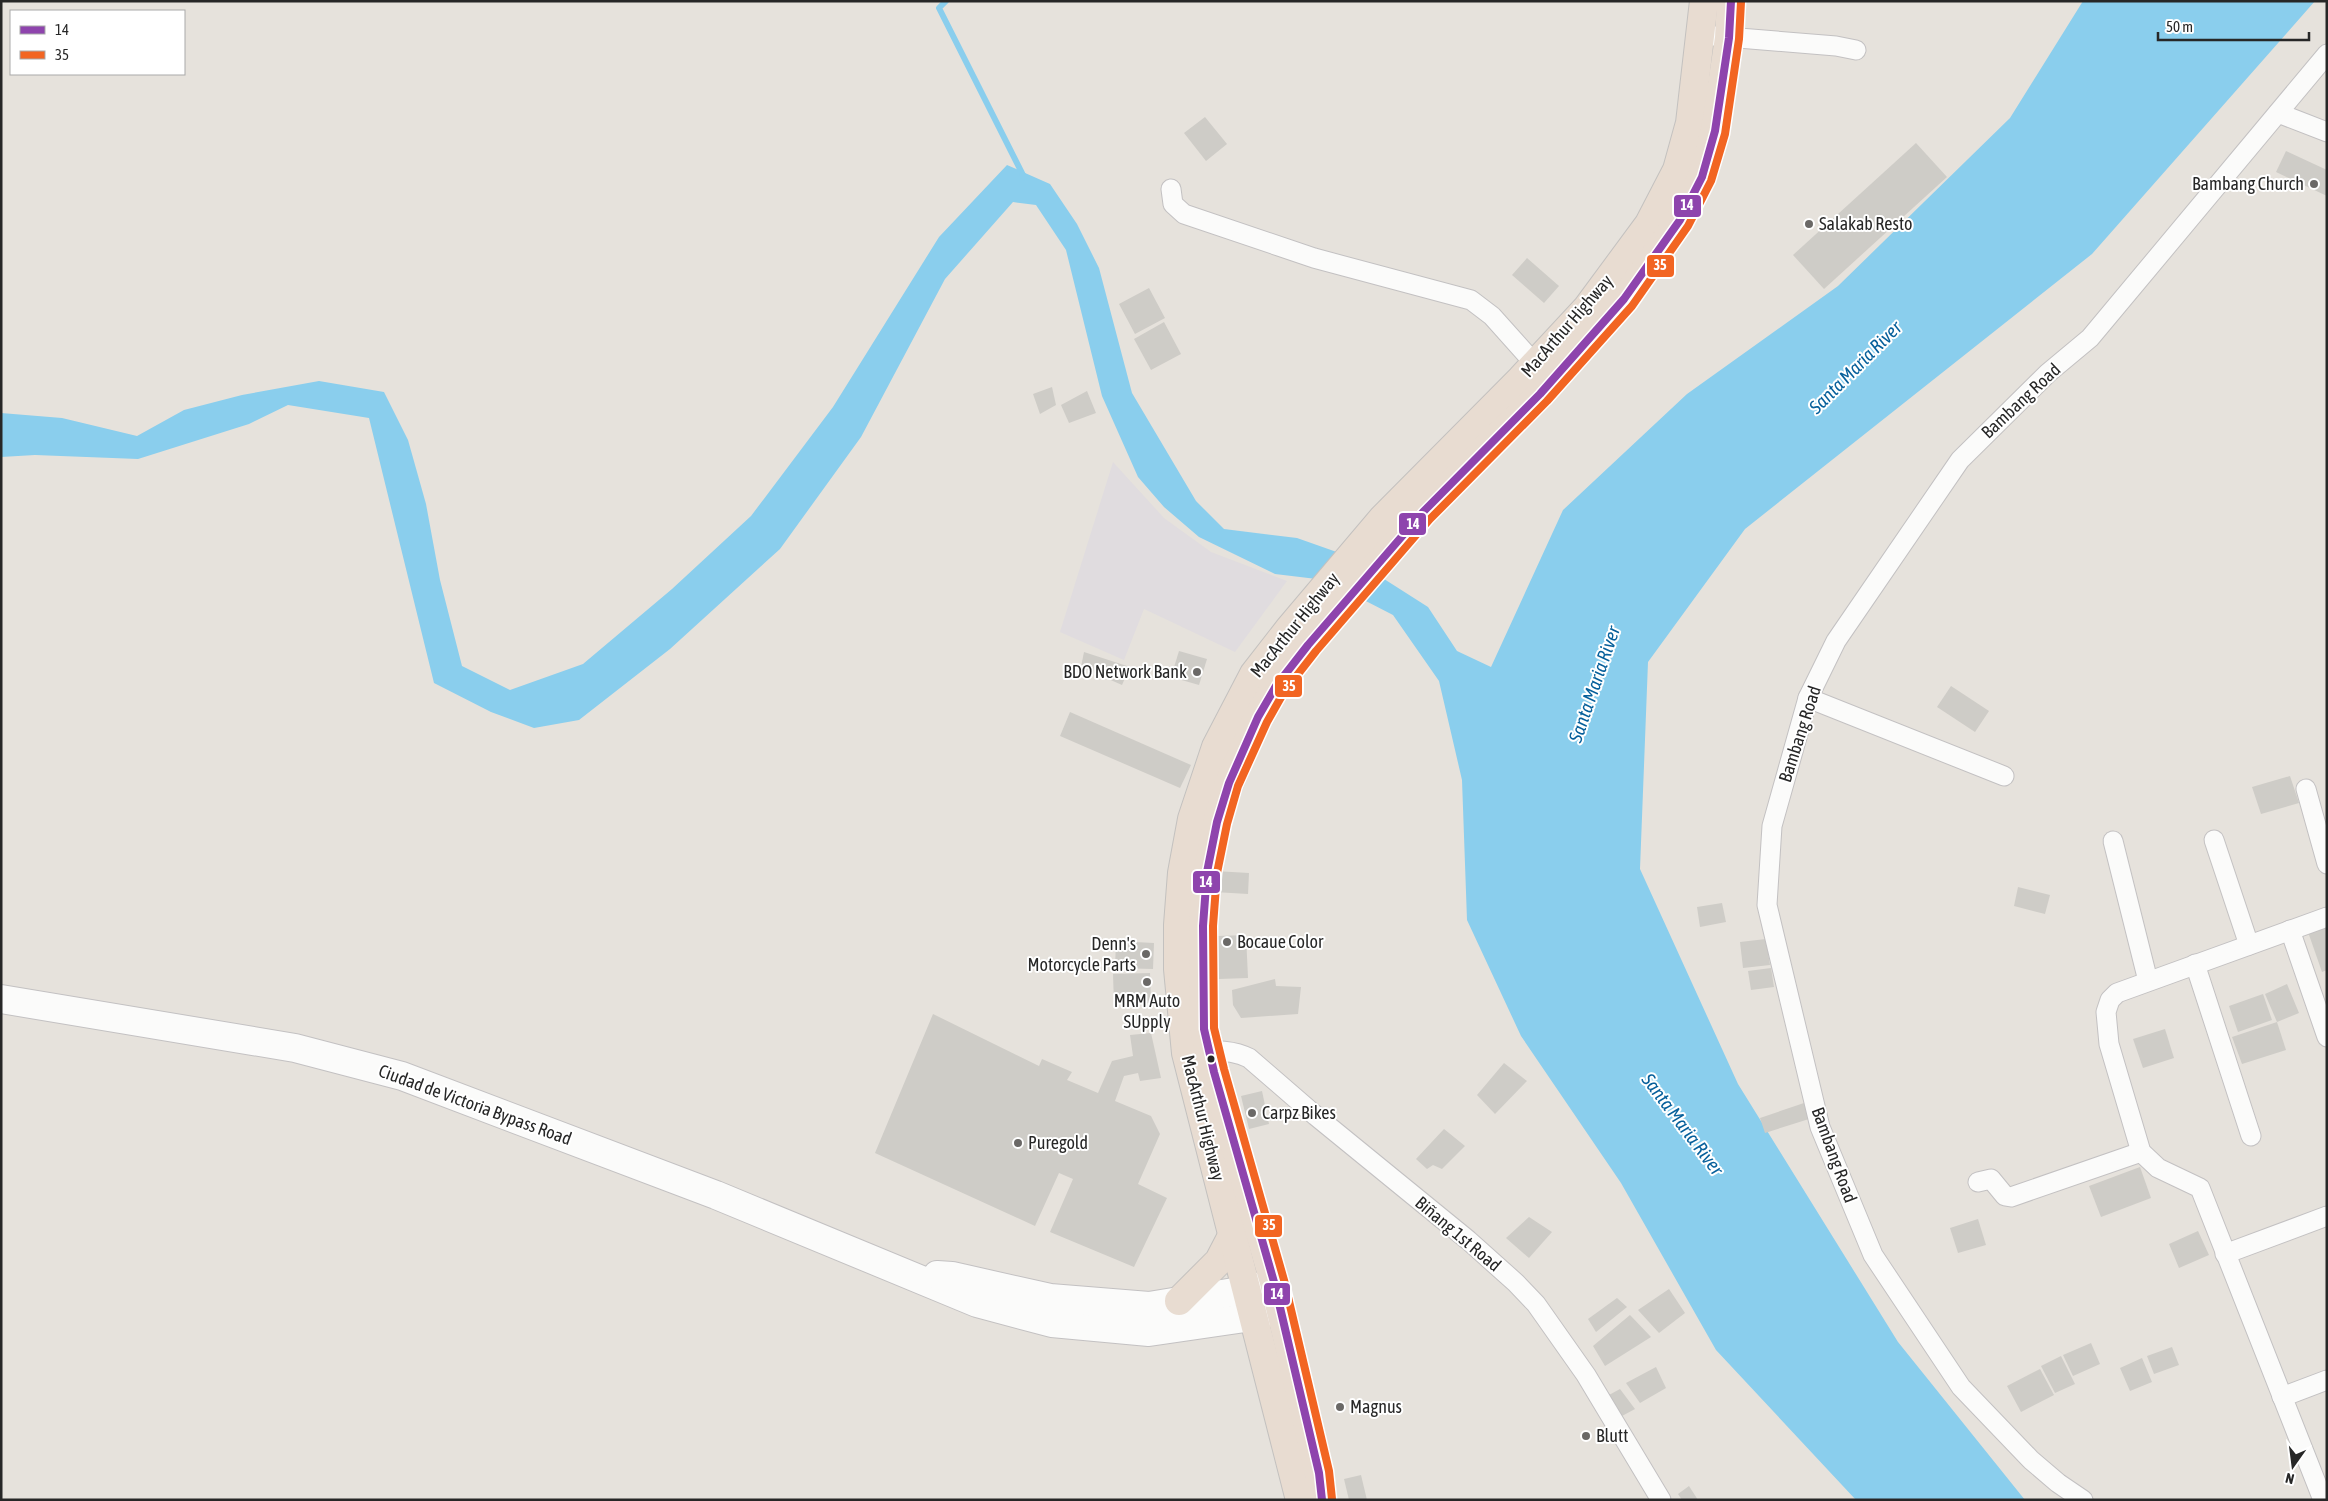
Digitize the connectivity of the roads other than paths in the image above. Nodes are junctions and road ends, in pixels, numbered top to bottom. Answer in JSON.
{"nodes":[{"id":1,"x":1704,"y":1,"type":"edge"},
{"id":2,"x":1731,"y":1,"type":"edge"},
{"id":3,"x":1702,"y":35,"type":"junction"},
{"id":4,"x":1729,"y":38,"type":"junction"},
{"id":5,"x":1856,"y":50,"type":"dead end"},
{"id":6,"x":2327,"y":54,"type":"edge"},
{"id":7,"x":2278,"y":113,"type":"junction"},
{"id":8,"x":2327,"y":132,"type":"edge"},
{"id":9,"x":1171,"y":189,"type":"dead end"},
{"id":10,"x":1543,"y":373,"type":"junction"},
{"id":11,"x":1808,"y":698,"type":"junction"},
{"id":12,"x":2004,"y":776,"type":"dead end"},
{"id":13,"x":2306,"y":790,"type":"dead end"},
{"id":14,"x":2214,"y":840,"type":"dead end"},
{"id":15,"x":2113,"y":841,"type":"dead end"},
{"id":16,"x":2327,"y":864,"type":"edge"},
{"id":17,"x":2327,"y":917,"type":"edge"},
{"id":18,"x":2290,"y":930,"type":"junction"},
{"id":19,"x":2249,"y":945,"type":"junction"},
{"id":20,"x":2195,"y":964,"type":"junction"},
{"id":21,"x":2148,"y":981,"type":"junction"},
{"id":22,"x":1,"y":998,"type":"edge"},
{"id":23,"x":2327,"y":1037,"type":"edge"},
{"id":24,"x":1197,"y":1051,"type":"junction"},
{"id":25,"x":2251,"y":1136,"type":"dead end"},
{"id":26,"x":2141,"y":1152,"type":"junction"},
{"id":27,"x":1978,"y":1182,"type":"dead end"},
{"id":28,"x":2327,"y":1216,"type":"edge"},
{"id":29,"x":1232,"y":1234,"type":"junction"},
{"id":30,"x":2225,"y":1254,"type":"junction"},
{"id":31,"x":901,"y":1272,"type":"junction"},
{"id":32,"x":1274,"y":1282,"type":"junction"},
{"id":33,"x":1246,"y":1290,"type":"junction"},
{"id":34,"x":1179,"y":1301,"type":"junction"},
{"id":35,"x":1280,"y":1309,"type":"junction"},
{"id":36,"x":1252,"y":1317,"type":"junction"},
{"id":37,"x":2327,"y":1380,"type":"edge"},
{"id":38,"x":2282,"y":1397,"type":"junction"},
{"id":39,"x":1300,"y":1500,"type":"edge"},
{"id":40,"x":1322,"y":1500,"type":"edge"},
{"id":41,"x":1661,"y":1500,"type":"edge"},
{"id":42,"x":2083,"y":1500,"type":"edge"},
{"id":43,"x":2323,"y":1500,"type":"edge"}],
"edges":[{"from":1,"to":3,"type":"highway","name":"MacArthur Highway"},
{"from":2,"to":4,"type":"highway","name":"MacArthur Highway"},
{"from":3,"to":4,"type":"street"},
{"from":3,"to":10,"type":"highway","name":"MacArthur Highway"},
{"from":4,"to":5,"type":"street"},
{"from":4,"to":10,"type":"highway","name":"MacArthur Highway"},
{"from":6,"to":7,"type":"street","name":"Bambang Road"},
{"from":7,"to":8,"type":"street"},
{"from":7,"to":11,"type":"street","name":"Bambang Road"},
{"from":9,"to":10,"type":"street"},
{"from":10,"to":24,"type":"highway","name":"MacArthur Highway"},
{"from":11,"to":12,"type":"street"},
{"from":11,"to":42,"type":"street","name":"Bambang Road"},
{"from":13,"to":16,"type":"street"},
{"from":14,"to":19,"type":"street"},
{"from":15,"to":21,"type":"street"},
{"from":17,"to":18,"type":"street"},
{"from":18,"to":19,"type":"street"},
{"from":18,"to":23,"type":"street"},
{"from":19,"to":20,"type":"street"},
{"from":20,"to":21,"type":"street"},
{"from":20,"to":25,"type":"street"},
{"from":21,"to":26,"type":"street"},
{"from":22,"to":31,"type":"main road","name":"Ciudad de Victoria Bypass Road"},
{"from":24,"to":29,"type":"highway","name":"MacArthur Highway"},
{"from":24,"to":32,"type":"highway","name":"MacArthur Highway"},
{"from":24,"to":41,"type":"street","name":"Biñang 1st Road"},
{"from":26,"to":27,"type":"street"},
{"from":26,"to":30,"type":"street"},
{"from":28,"to":30,"type":"street"},
{"from":29,"to":33,"type":"highway","name":"MacArthur Highway"},
{"from":29,"to":34,"type":"highway"},
{"from":30,"to":38,"type":"street"},
{"from":31,"to":34,"type":"main road","name":"Ciudad de Victoria Bypass Road"},
{"from":31,"to":36,"type":"main road","name":"Ciudad de Victoria Bypass Road"},
{"from":32,"to":33,"type":"main road","name":"Ciudad de Victoria Bypass Road"},
{"from":32,"to":35,"type":"highway","name":"MacArthur Highway"},
{"from":33,"to":34,"type":"main road","name":"Ciudad de Victoria Bypass Road"},
{"from":33,"to":36,"type":"highway","name":"MacArthur Highway"},
{"from":35,"to":36,"type":"main road","name":"Ciudad de Victoria Bypass Road"},
{"from":35,"to":40,"type":"highway","name":"MacArthur Highway"},
{"from":36,"to":39,"type":"highway","name":"MacArthur Highway"},
{"from":37,"to":38,"type":"street"},
{"from":38,"to":43,"type":"street"}]}
